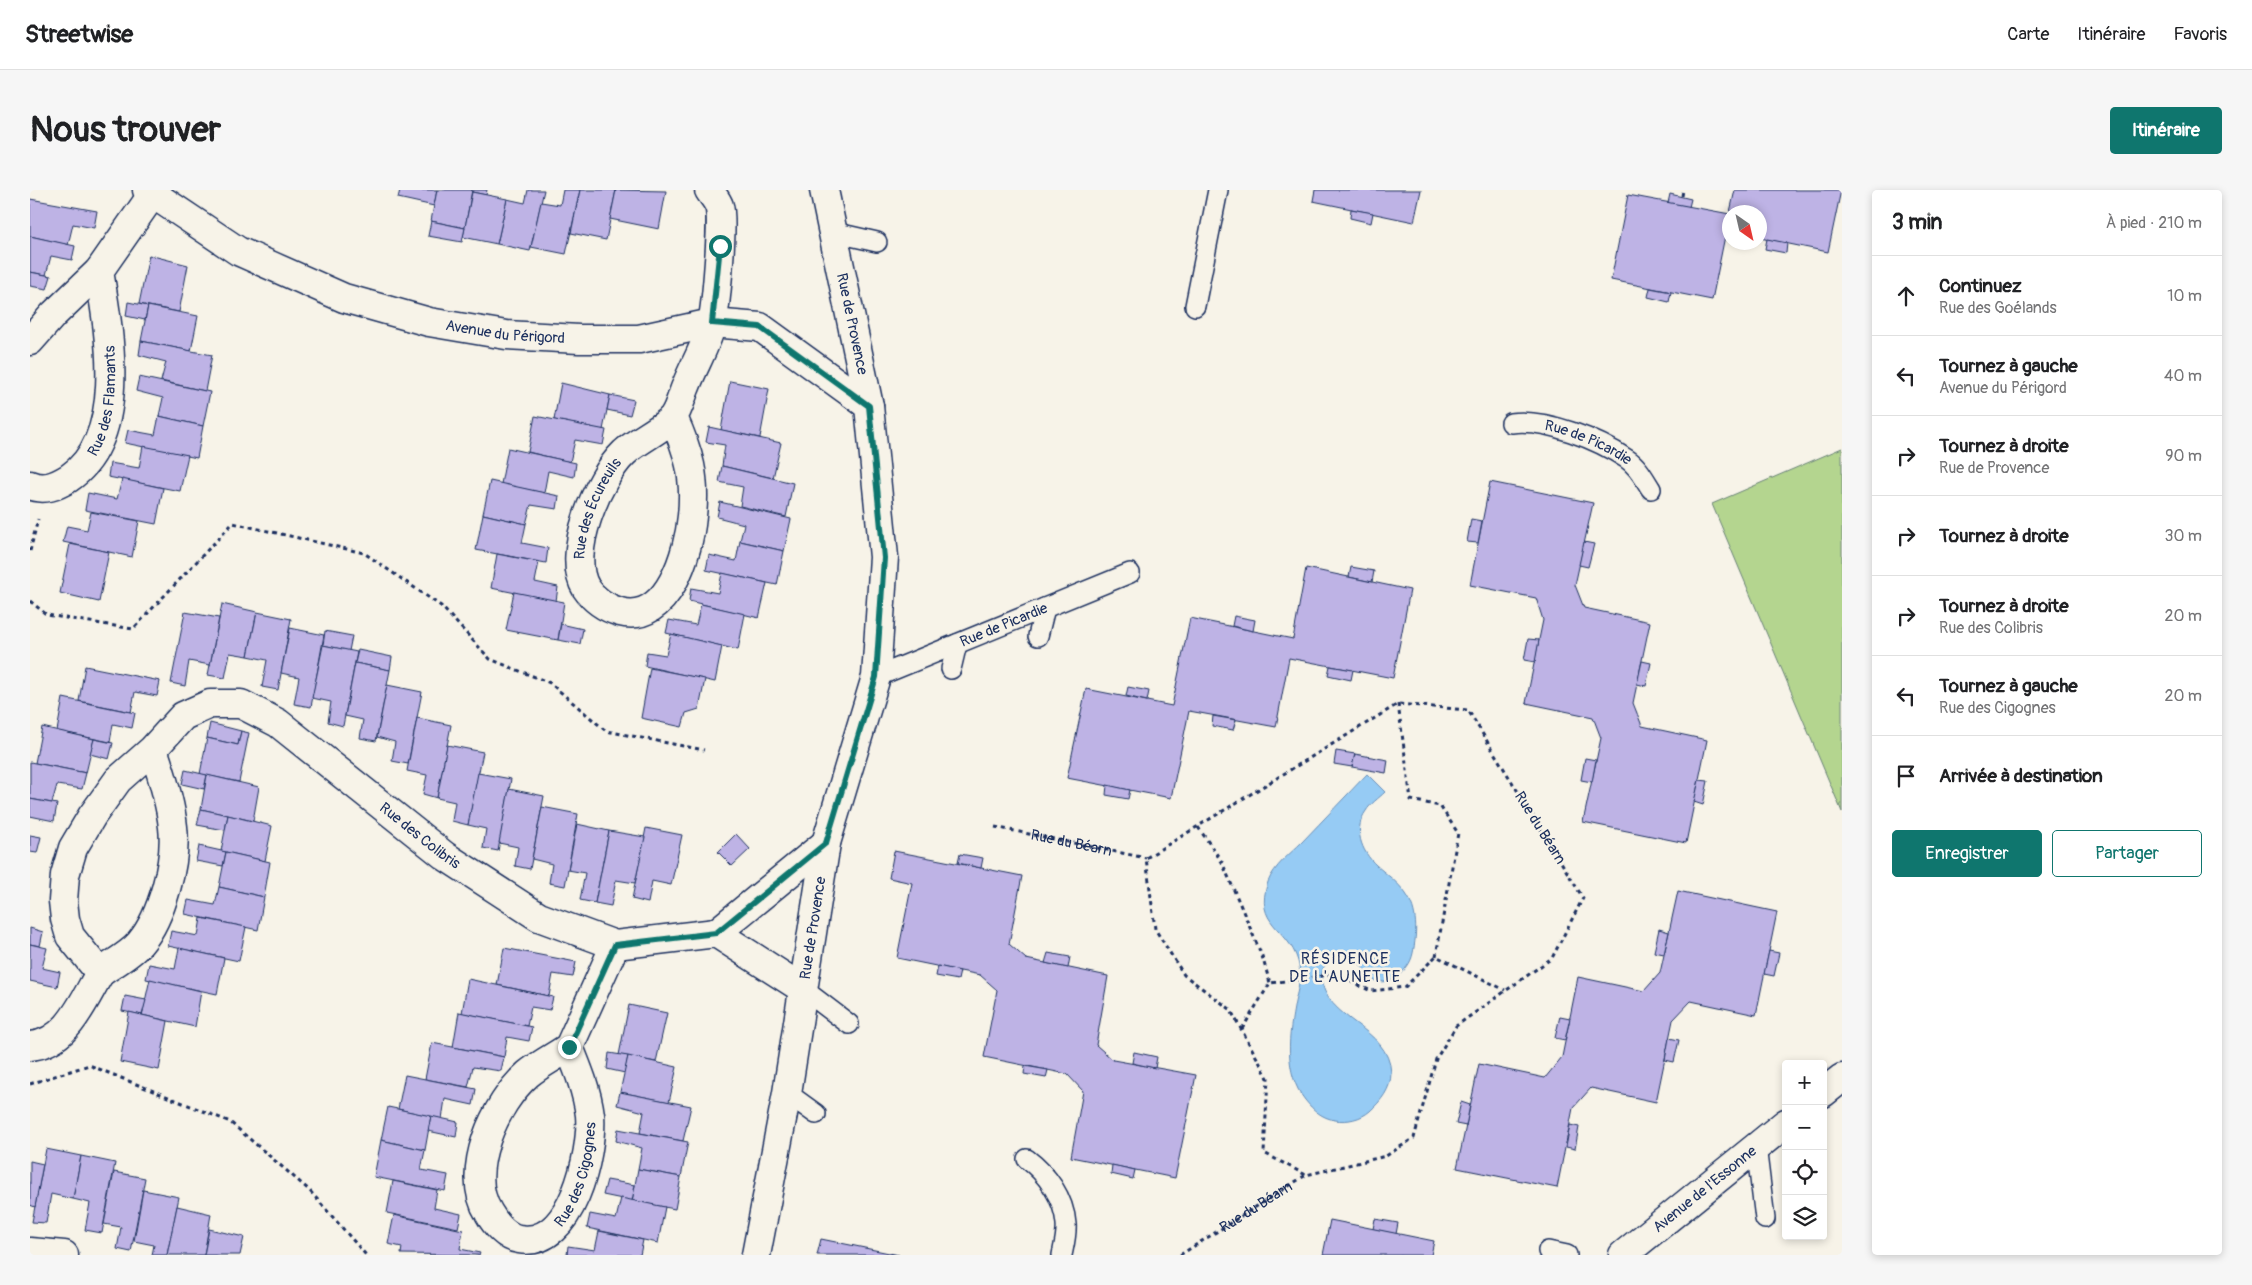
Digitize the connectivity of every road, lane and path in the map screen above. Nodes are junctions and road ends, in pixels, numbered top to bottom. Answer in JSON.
{"nodes":[{"id":1,"x":708,"y":190,"type":"edge"},
{"id":2,"x":824,"y":190,"type":"edge"},
{"id":3,"x":1218,"y":190,"type":"edge"},
{"id":4,"x":1683,"y":190,"type":"edge"},
{"id":5,"x":150,"y":192,"type":"edge"},
{"id":6,"x":1682,"y":196,"type":"dead end"},
{"id":7,"x":833,"y":232,"type":"junction"},
{"id":8,"x":877,"y":242,"type":"dead end"},
{"id":9,"x":98,"y":271,"type":"junction"},
{"id":10,"x":1195,"y":306,"type":"dead end"},
{"id":11,"x":712,"y":323,"type":"junction"},
{"id":12,"x":30,"y":341,"type":"edge"},
{"id":13,"x":869,"y":406,"type":"junction"},
{"id":14,"x":673,"y":417,"type":"junction"},
{"id":15,"x":1511,"y":424,"type":"dead end"},
{"id":16,"x":30,"y":486,"type":"edge"},
{"id":17,"x":1651,"y":488,"type":"dead end"},
{"id":18,"x":1130,"y":572,"type":"dead end"},
{"id":19,"x":30,"y":601,"type":"edge"},
{"id":20,"x":1045,"y":608,"type":"junction"},
{"id":21,"x":1038,"y":636,"type":"dead end"},
{"id":22,"x":957,"y":644,"type":"junction"},
{"id":23,"x":952,"y":669,"type":"dead end"},
{"id":24,"x":876,"y":677,"type":"junction"},
{"id":25,"x":1398,"y":704,"type":"junction"},
{"id":26,"x":154,"y":749,"type":"junction"},
{"id":27,"x":704,"y":750,"type":"dead end"},
{"id":28,"x":1198,"y":827,"type":"junction"},
{"id":29,"x":994,"y":828,"type":"dead end"},
{"id":30,"x":826,"y":843,"type":"junction"},
{"id":31,"x":1146,"y":858,"type":"junction"},
{"id":32,"x":716,"y":933,"type":"junction"},
{"id":33,"x":615,"y":945,"type":"junction"},
{"id":34,"x":1436,"y":956,"type":"junction"},
{"id":35,"x":100,"y":973,"type":"junction"},
{"id":36,"x":1270,"y":983,"type":"junction"},
{"id":37,"x":803,"y":989,"type":"junction"},
{"id":38,"x":1505,"y":991,"type":"junction"},
{"id":39,"x":849,"y":1024,"type":"dead end"},
{"id":40,"x":1241,"y":1029,"type":"junction"},
{"id":41,"x":30,"y":1046,"type":"edge"},
{"id":42,"x":569,"y":1047,"type":"junction"},
{"id":43,"x":1842,"y":1078,"type":"edge"},
{"id":44,"x":30,"y":1084,"type":"edge"},
{"id":45,"x":1827,"y":1090,"type":"edge"},
{"id":46,"x":787,"y":1093,"type":"junction"},
{"id":47,"x":816,"y":1114,"type":"dead end"},
{"id":48,"x":1782,"y":1126,"type":"edge"},
{"id":49,"x":1756,"y":1146,"type":"junction"},
{"id":50,"x":1027,"y":1159,"type":"dead end"},
{"id":51,"x":1306,"y":1175,"type":"junction"},
{"id":52,"x":1766,"y":1220,"type":"dead end"},
{"id":53,"x":1548,"y":1251,"type":"dead end"},
{"id":54,"x":30,"y":1252,"type":"edge"},
{"id":55,"x":64,"y":1255,"type":"edge"},
{"id":56,"x":366,"y":1255,"type":"edge"},
{"id":57,"x":756,"y":1255,"type":"edge"},
{"id":58,"x":1062,"y":1255,"type":"edge"},
{"id":59,"x":1180,"y":1255,"type":"edge"},
{"id":60,"x":1567,"y":1255,"type":"edge"},
{"id":61,"x":1623,"y":1255,"type":"edge"}],
"edges":[{"from":1,"to":11,"type":"street"},
{"from":2,"to":7,"type":"street","name":"Rue de Provence"},
{"from":3,"to":10,"type":"lane"},
{"from":4,"to":6,"type":"path"},
{"from":5,"to":9,"type":"street"},
{"from":5,"to":11,"type":"street","name":"Avenue du Périgord"},
{"from":7,"to":8,"type":"lane"},
{"from":7,"to":13,"type":"street","name":"Rue de Provence"},
{"from":9,"to":12,"type":"street"},
{"from":9,"to":16,"type":"street","name":"Rue des Flamants"},
{"from":11,"to":13,"type":"street","name":"Avenue du Périgord"},
{"from":11,"to":14,"type":"street"},
{"from":13,"to":24,"type":"street","name":"Rue de Provence"},
{"from":14,"to":14,"type":"street","name":"Rue des Écureuils"},
{"from":15,"to":17,"type":"lane","name":"Rue de Picardie"},
{"from":18,"to":20,"type":"lane","name":"Rue de Picardie"},
{"from":19,"to":27,"type":"path"},
{"from":20,"to":21,"type":"lane"},
{"from":20,"to":22,"type":"lane","name":"Rue de Picardie"},
{"from":22,"to":23,"type":"lane"},
{"from":22,"to":24,"type":"lane","name":"Rue de Picardie"},
{"from":24,"to":30,"type":"street","name":"Rue de Provence"},
{"from":25,"to":28,"type":"path"},
{"from":25,"to":34,"type":"path"},
{"from":25,"to":38,"type":"path","name":"Rue du Béarn"},
{"from":26,"to":33,"type":"street","name":"Rue des Colibris"},
{"from":26,"to":35,"type":"street"},
{"from":26,"to":35,"type":"street","name":"Rue des Colibris"},
{"from":28,"to":31,"type":"path"},
{"from":28,"to":36,"type":"path"},
{"from":29,"to":31,"type":"path","name":"Rue du Béarn"},
{"from":30,"to":32,"type":"street"},
{"from":30,"to":37,"type":"street","name":"Rue de Provence"},
{"from":31,"to":40,"type":"path","name":"Rue du Béarn"},
{"from":32,"to":33,"type":"street","name":"Rue des Colibris"},
{"from":32,"to":37,"type":"street"},
{"from":33,"to":42,"type":"street"},
{"from":34,"to":36,"type":"path"},
{"from":34,"to":38,"type":"path"},
{"from":35,"to":41,"type":"street"},
{"from":36,"to":40,"type":"path"},
{"from":37,"to":39,"type":"lane"},
{"from":37,"to":46,"type":"street","name":"Rue de Provence"},
{"from":38,"to":51,"type":"path","name":"Rue du Béarn"},
{"from":40,"to":51,"type":"path","name":"Rue du Béarn"},
{"from":42,"to":42,"type":"street","name":"Rue des Cigognes"},
{"from":43,"to":45,"type":"street"},
{"from":44,"to":56,"type":"path"},
{"from":46,"to":47,"type":"lane"},
{"from":46,"to":57,"type":"street","name":"Rue de Provence"},
{"from":48,"to":49,"type":"street","name":"Avenue de l'Essonne"},
{"from":49,"to":52,"type":"lane"},
{"from":49,"to":61,"type":"street","name":"Avenue de l'Essonne"},
{"from":50,"to":58,"type":"lane"},
{"from":51,"to":59,"type":"path","name":"Rue du Béarn"},
{"from":53,"to":60,"type":"lane"},
{"from":54,"to":55,"type":"street"}]}
